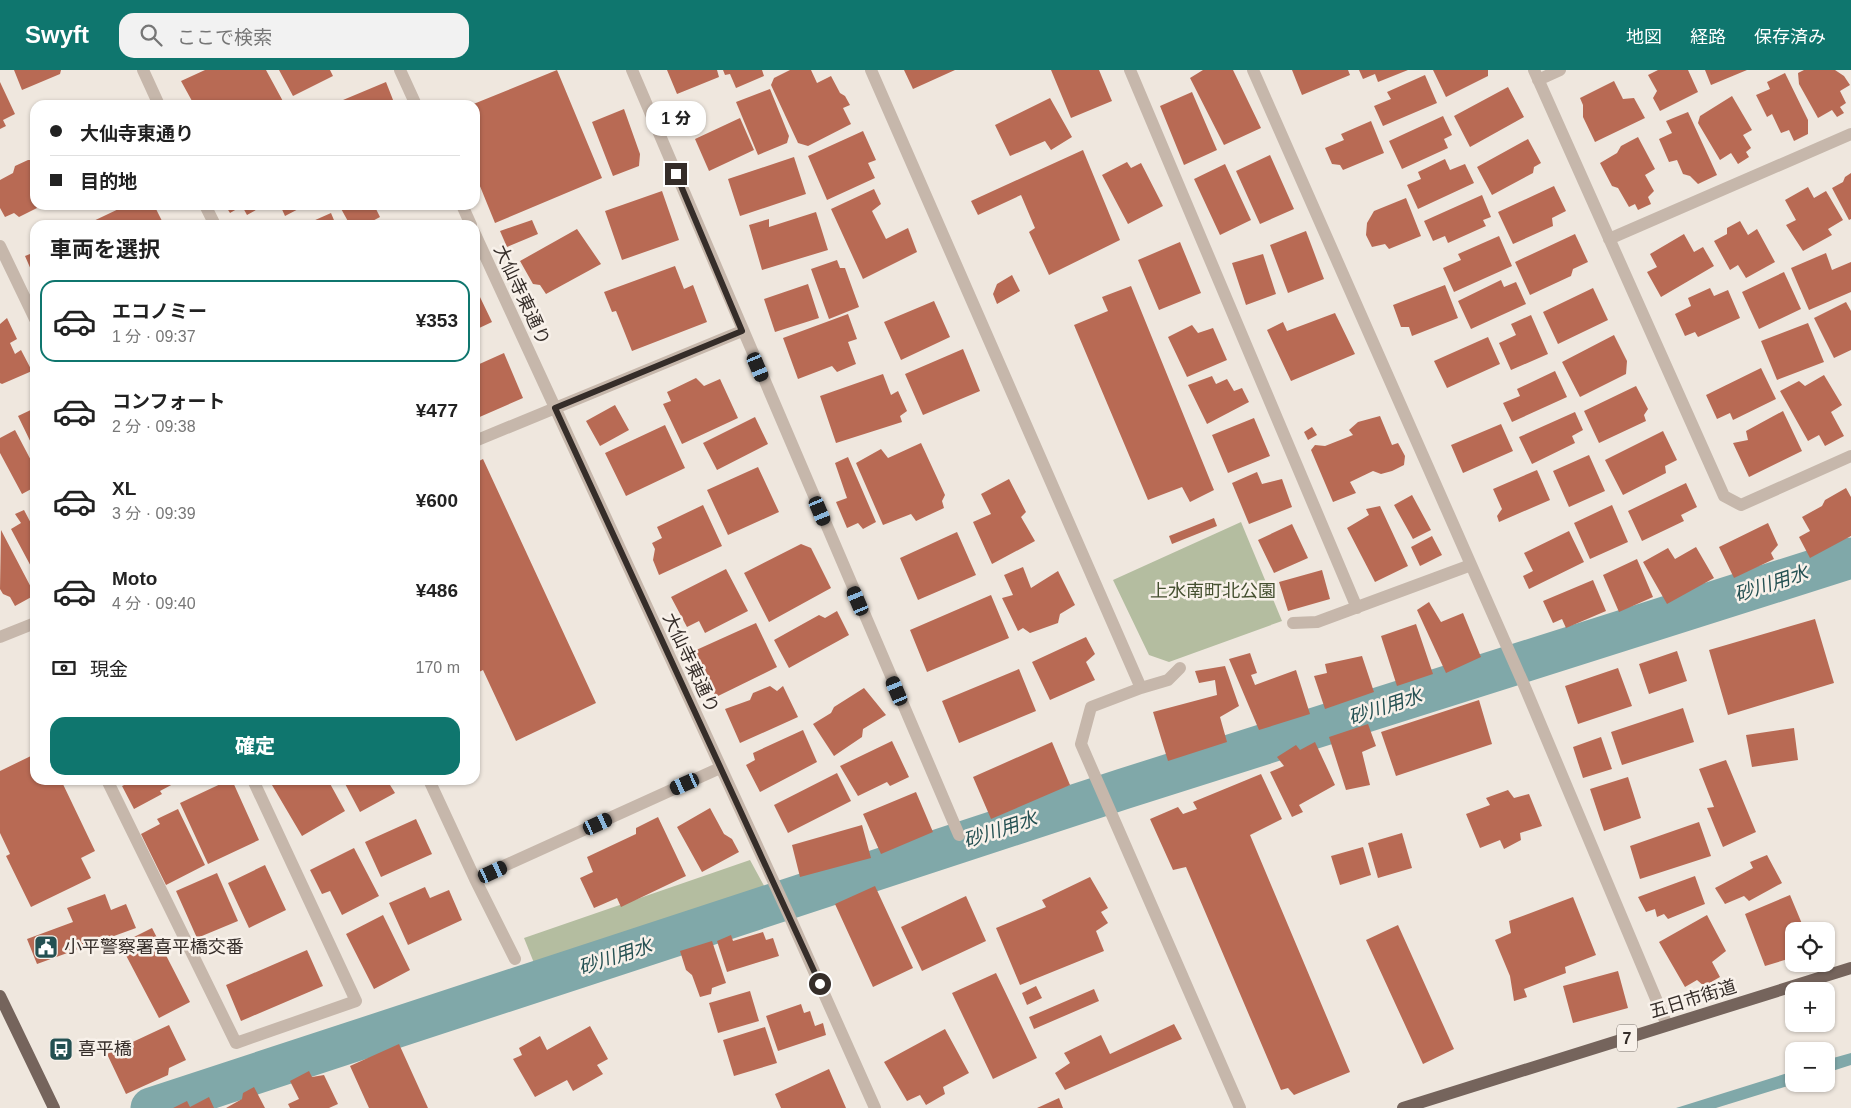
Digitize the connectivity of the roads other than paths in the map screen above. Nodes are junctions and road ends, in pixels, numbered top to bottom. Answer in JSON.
{"nodes":[{"id":1,"x":143,"y":70,"type":"edge"},
{"id":2,"x":400,"y":70,"type":"edge"},
{"id":3,"x":632,"y":70,"type":"edge"},
{"id":4,"x":872,"y":70,"type":"edge"},
{"id":5,"x":1130,"y":70,"type":"edge"},
{"id":6,"x":1253,"y":70,"type":"edge"},
{"id":7,"x":1560,"y":70,"type":"edge"},
{"id":8,"x":1536,"y":75,"type":"edge"},
{"id":9,"x":157,"y":100,"type":"edge"},
{"id":10,"x":414,"y":100,"type":"edge"},
{"id":11,"x":1851,"y":134,"type":"edge"},
{"id":12,"x":1609,"y":239,"type":"junction"},
{"id":13,"x":480,"y":245,"type":"edge"},
{"id":14,"x":0,"y":246,"type":"edge"},
{"id":15,"x":30,"y":309,"type":"edge"},
{"id":16,"x":742,"y":331,"type":"junction"},
{"id":17,"x":555,"y":408,"type":"junction"},
{"id":18,"x":480,"y":439,"type":"edge"},
{"id":19,"x":1851,"y":456,"type":"edge"},
{"id":20,"x":1471,"y":565,"type":"junction"},
{"id":21,"x":1357,"y":608,"type":"junction"},
{"id":22,"x":1293,"y":623,"type":"dead end"},
{"id":23,"x":30,"y":627,"type":"edge"},
{"id":24,"x":0,"y":637,"type":"edge"},
{"id":25,"x":1180,"y":668,"type":"dead end"},
{"id":26,"x":1141,"y":688,"type":"junction"},
{"id":27,"x":720,"y":768,"type":"junction"},
{"id":28,"x":109,"y":785,"type":"edge"},
{"id":29,"x":255,"y":785,"type":"edge"},
{"id":30,"x":431,"y":785,"type":"edge"},
{"id":31,"x":959,"y":834,"type":"dead end"},
{"id":32,"x":475,"y":879,"type":"junction"},
{"id":33,"x":515,"y":959,"type":"dead end"},
{"id":34,"x":1851,"y":968,"type":"edge"},
{"id":35,"x":0,"y":996,"type":"edge"},
{"id":36,"x":1667,"y":1025,"type":"junction"},
{"id":37,"x":54,"y":1108,"type":"edge"},
{"id":38,"x":875,"y":1108,"type":"edge"},
{"id":39,"x":1240,"y":1108,"type":"edge"},
{"id":40,"x":1403,"y":1108,"type":"edge"}],
"edges":[{"from":1,"to":9,"type":"street"},
{"from":2,"to":10,"type":"street"},
{"from":3,"to":16,"type":"street"},
{"from":4,"to":26,"type":"street"},
{"from":5,"to":21,"type":"street"},
{"from":6,"to":20,"type":"street"},
{"from":7,"to":8,"type":"street"},
{"from":8,"to":12,"type":"street"},
{"from":11,"to":12,"type":"street"},
{"from":12,"to":19,"type":"street"},
{"from":13,"to":17,"type":"street","name":"大仙寺東通り"},
{"from":14,"to":15,"type":"street"},
{"from":16,"to":17,"type":"street"},
{"from":16,"to":31,"type":"street"},
{"from":17,"to":18,"type":"street"},
{"from":17,"to":27,"type":"street","name":"大仙寺東通り"},
{"from":20,"to":21,"type":"street"},
{"from":20,"to":36,"type":"street"},
{"from":21,"to":22,"type":"street"},
{"from":23,"to":24,"type":"street"},
{"from":25,"to":26,"type":"street"},
{"from":26,"to":39,"type":"street"},
{"from":27,"to":32,"type":"street"},
{"from":27,"to":38,"type":"street","name":"大仙寺東通り"},
{"from":28,"to":29,"type":"street"},
{"from":30,"to":32,"type":"street"},
{"from":32,"to":33,"type":"street"},
{"from":34,"to":36,"type":"main road","name":"五日市街道","number":"7"},
{"from":35,"to":37,"type":"main road"},
{"from":36,"to":40,"type":"main road","name":"五日市街道","number":"7"}]}
